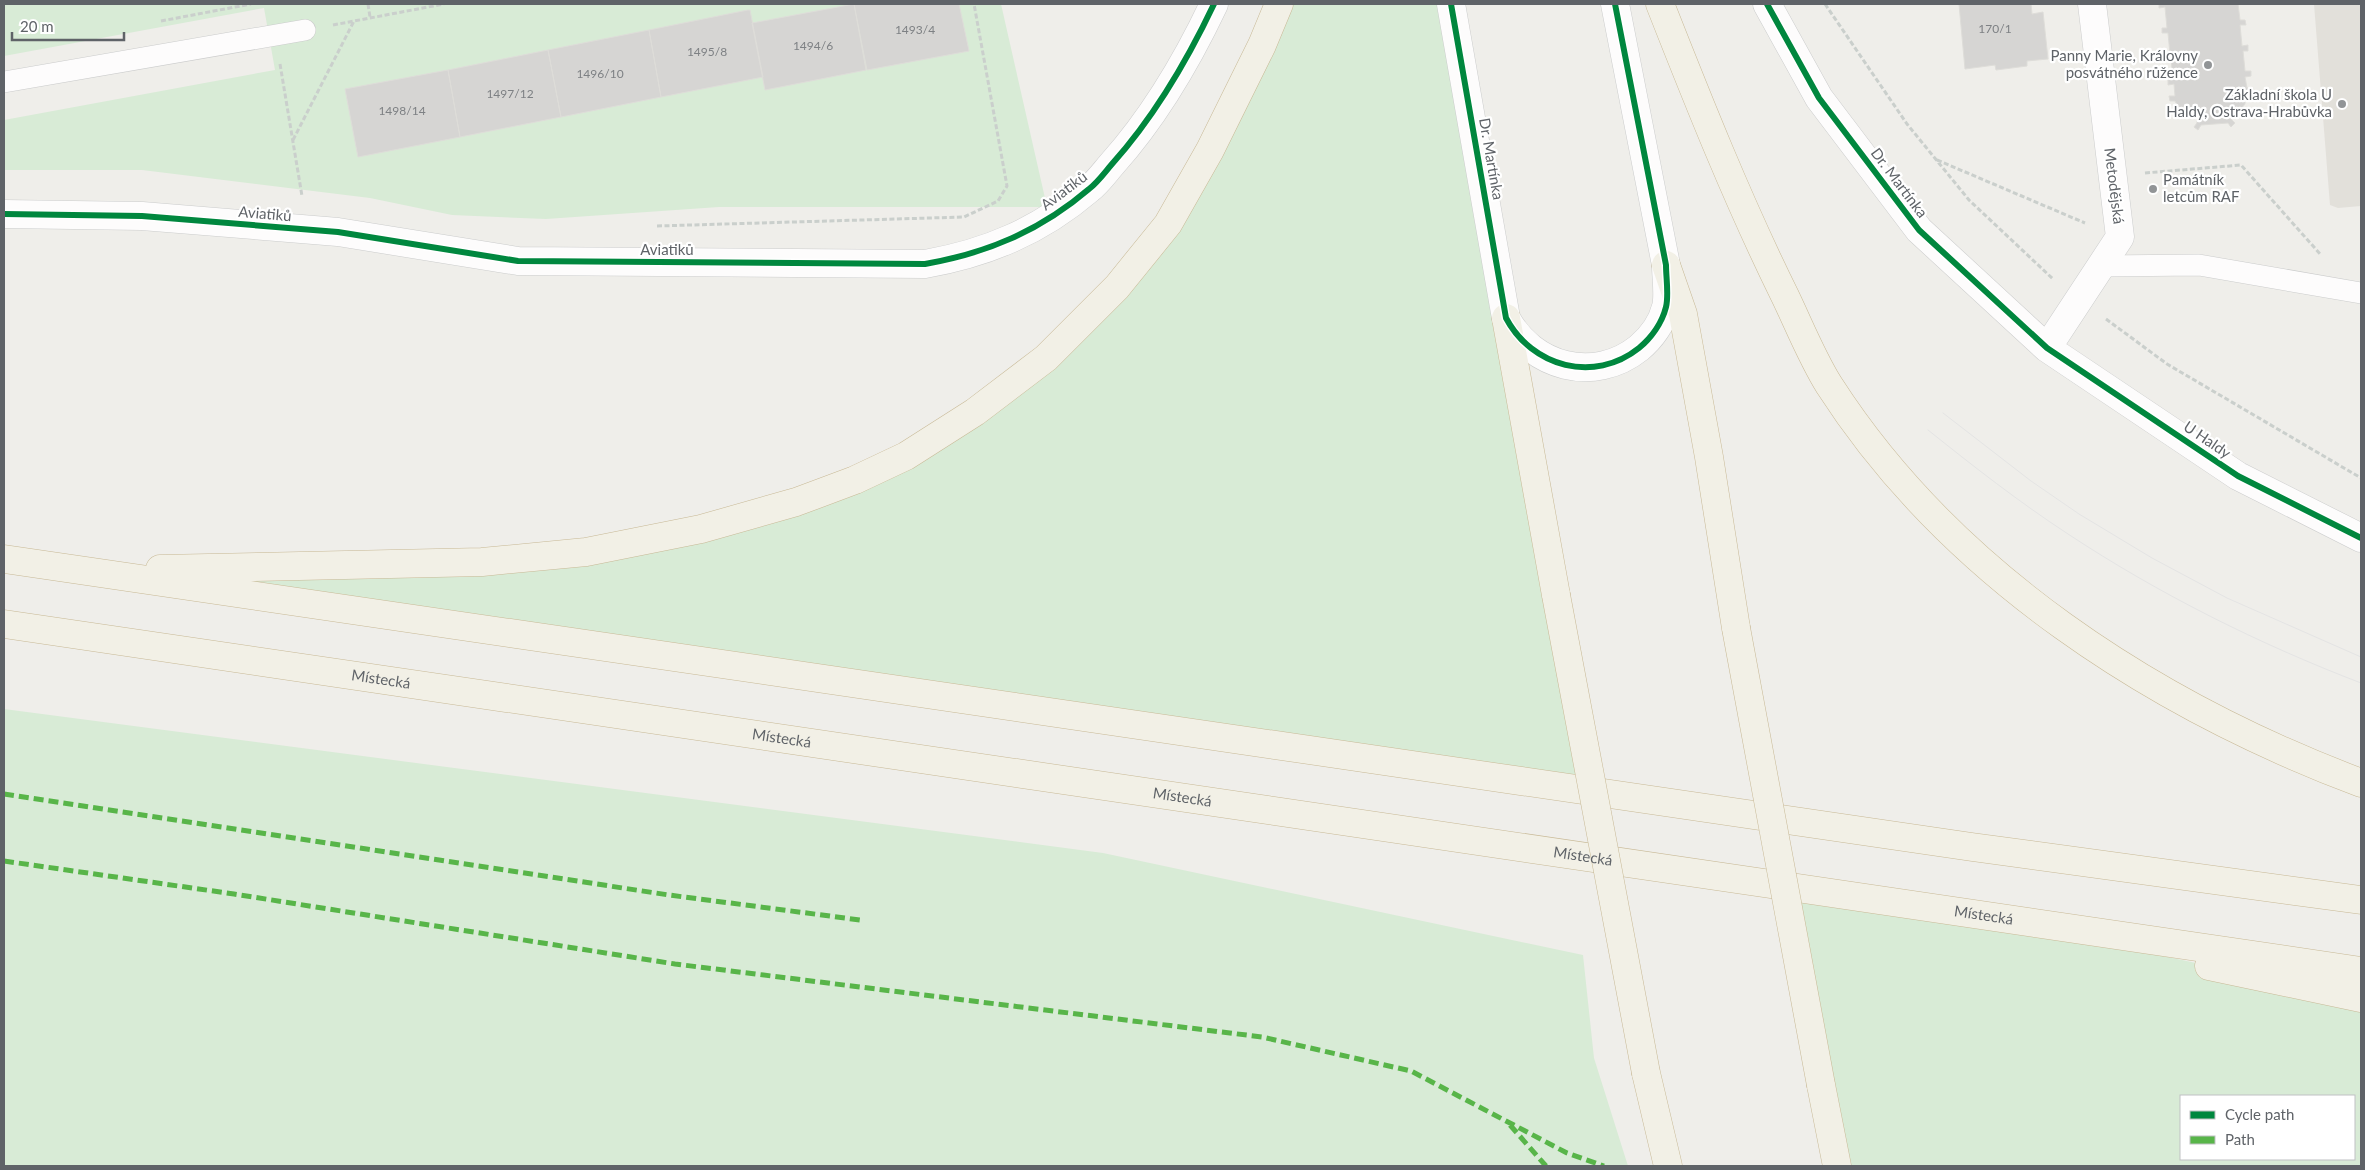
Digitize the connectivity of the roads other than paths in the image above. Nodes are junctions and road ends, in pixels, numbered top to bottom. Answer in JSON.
{"nodes":[{"id":1,"x":1214,"y":4,"type":"edge"},
{"id":2,"x":1279,"y":4,"type":"edge"},
{"id":3,"x":1451,"y":4,"type":"edge"},
{"id":4,"x":1615,"y":4,"type":"edge"},
{"id":5,"x":1660,"y":4,"type":"edge"},
{"id":6,"x":1767,"y":4,"type":"edge"},
{"id":7,"x":2092,"y":4,"type":"edge"},
{"id":8,"x":305,"y":30,"type":"road end"},
{"id":9,"x":4,"y":82,"type":"edge"},
{"id":10,"x":4,"y":214,"type":"edge"},
{"id":11,"x":1666,"y":265,"type":"junction"},
{"id":12,"x":2102,"y":266,"type":"junction"},
{"id":13,"x":2358,"y":292,"type":"edge"},
{"id":14,"x":1506,"y":318,"type":"junction"},
{"id":15,"x":2047,"y":348,"type":"junction"},
{"id":16,"x":2361,"y":538,"type":"edge"},
{"id":17,"x":4,"y":559,"type":"edge"},
{"id":18,"x":82,"y":571,"type":"junction"},
{"id":19,"x":4,"y":624,"type":"edge"},
{"id":20,"x":2361,"y":783,"type":"edge"},
{"id":21,"x":2361,"y":900,"type":"edge"},
{"id":22,"x":1951,"y":911,"type":"junction"},
{"id":23,"x":2361,"y":971,"type":"edge"},
{"id":24,"x":2361,"y":998,"type":"edge"},
{"id":25,"x":1668,"y":1166,"type":"edge"},
{"id":26,"x":1837,"y":1166,"type":"edge"}],
"edges":[{"from":1,"to":10,"type":"street","name":"Aviatiků"},
{"from":2,"to":18,"type":"highway"},
{"from":3,"to":14,"type":"street","name":"Dr. Martínka"},
{"from":4,"to":11,"type":"street"},
{"from":5,"to":20,"type":"highway"},
{"from":6,"to":15,"type":"street","name":"Dr. Martínka"},
{"from":7,"to":12,"type":"street","name":"Metodějská"},
{"from":8,"to":9,"type":"lane"},
{"from":11,"to":14,"type":"street"},
{"from":11,"to":26,"type":"highway","bridge":true},
{"from":12,"to":13,"type":"lane"},
{"from":12,"to":15,"type":"street","name":"Metodějská"},
{"from":14,"to":25,"type":"highway","bridge":true},
{"from":15,"to":16,"type":"street","name":"U Haldy"},
{"from":17,"to":18,"type":"highway"},
{"from":18,"to":21,"type":"highway"},
{"from":19,"to":22,"type":"highway","name":"Místecká"},
{"from":22,"to":23,"type":"highway","name":"Místecká"},
{"from":22,"to":24,"type":"highway"}]}
